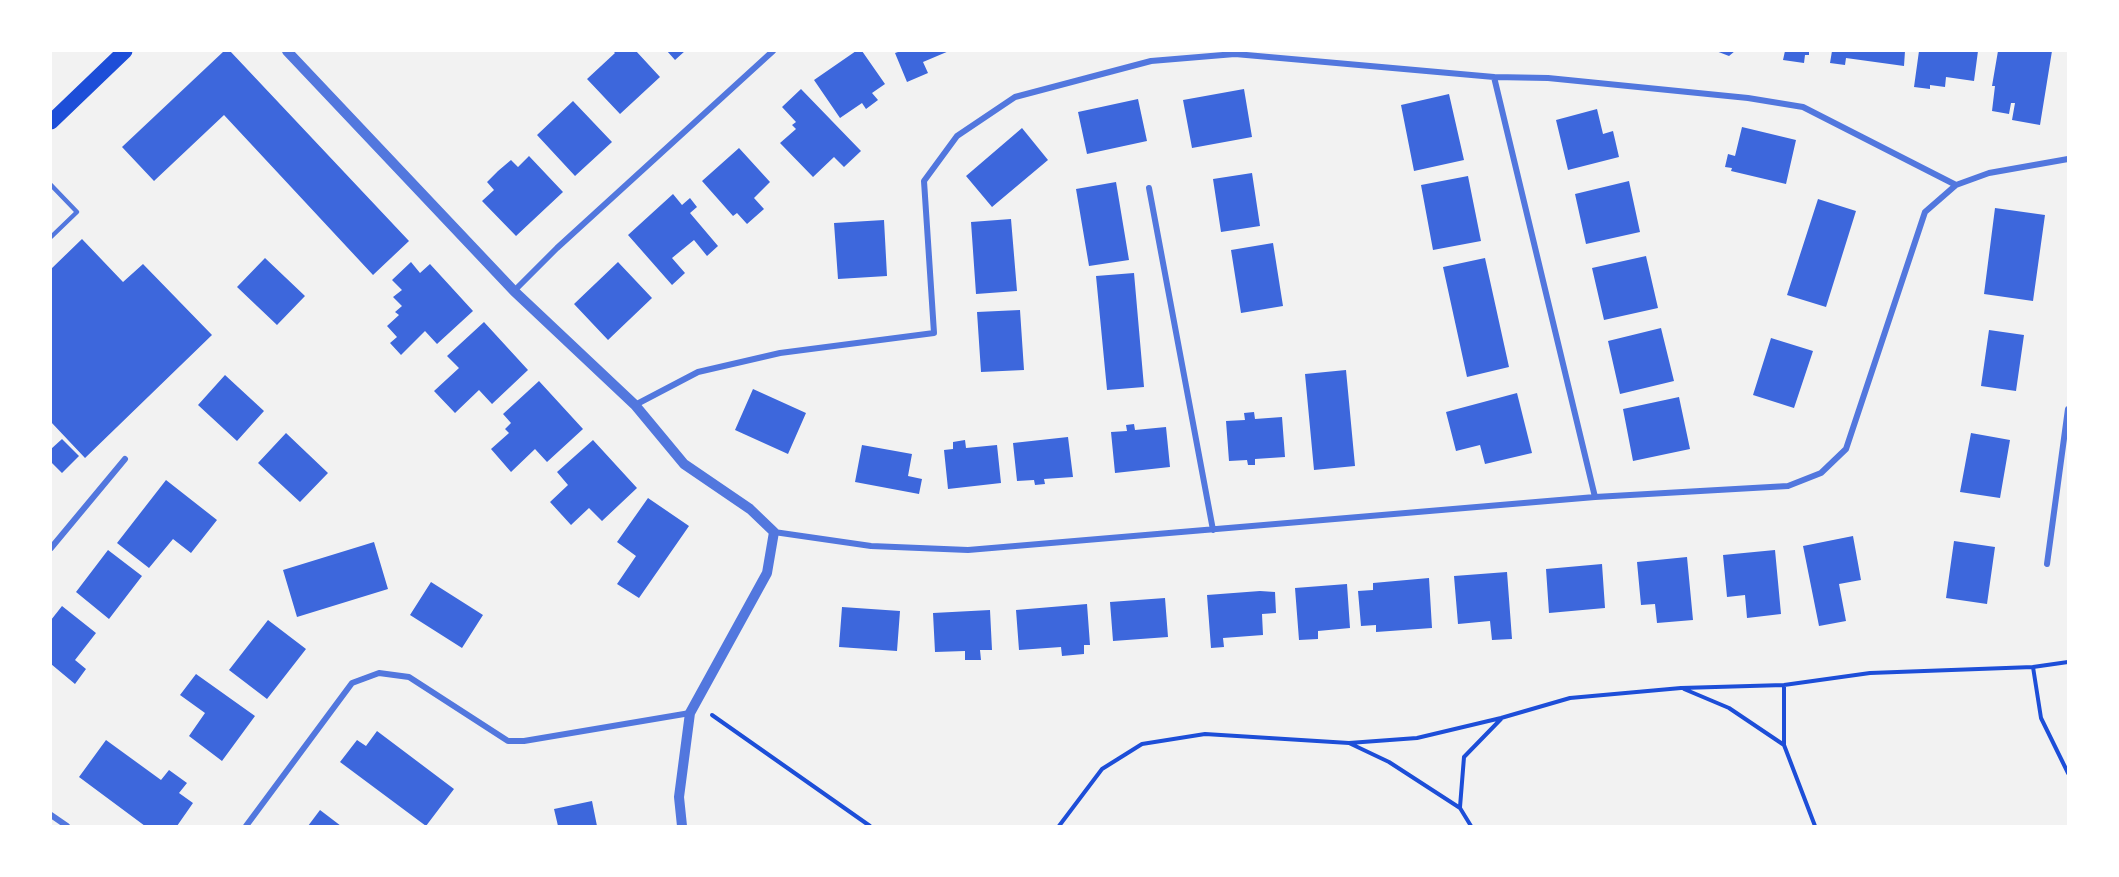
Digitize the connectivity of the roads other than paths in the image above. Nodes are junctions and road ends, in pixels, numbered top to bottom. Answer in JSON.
{"nodes":[{"id":1,"x":125,"y":51,"type":"edge"},
{"id":2,"x":287,"y":51,"type":"edge"},
{"id":3,"x":774,"y":51,"type":"edge"},
{"id":4,"x":1494,"y":77,"type":"junction"},
{"id":5,"x":51,"y":122,"type":"edge"},
{"id":6,"x":2068,"y":159,"type":"edge"},
{"id":7,"x":1956,"y":184,"type":"junction"},
{"id":8,"x":51,"y":185,"type":"edge"},
{"id":9,"x":1149,"y":188,"type":"dead end"},
{"id":10,"x":51,"y":237,"type":"edge"},
{"id":11,"x":514,"y":291,"type":"junction"},
{"id":12,"x":635,"y":405,"type":"junction"},
{"id":13,"x":2068,"y":409,"type":"edge"},
{"id":14,"x":125,"y":459,"type":"dead end"},
{"id":15,"x":1595,"y":497,"type":"junction"},
{"id":16,"x":1213,"y":530,"type":"junction"},
{"id":17,"x":774,"y":532,"type":"junction"},
{"id":18,"x":51,"y":548,"type":"edge"},
{"id":19,"x":2047,"y":564,"type":"dead end"},
{"id":20,"x":693,"y":709,"type":"junction"},
{"id":21,"x":51,"y":815,"type":"edge"},
{"id":22,"x":67,"y":826,"type":"edge"},
{"id":23,"x":246,"y":826,"type":"edge"},
{"id":24,"x":682,"y":826,"type":"edge"}],
"edges":[{"from":1,"to":5,"type":"main road"},
{"from":2,"to":11,"type":"street"},
{"from":3,"to":11,"type":"street"},
{"from":4,"to":7,"type":"street"},
{"from":4,"to":12,"type":"street"},
{"from":4,"to":15,"type":"street"},
{"from":6,"to":7,"type":"street"},
{"from":7,"to":15,"type":"street"},
{"from":8,"to":10,"type":"lane"},
{"from":9,"to":16,"type":"street"},
{"from":11,"to":12,"type":"street"},
{"from":12,"to":17,"type":"street"},
{"from":13,"to":19,"type":"street"},
{"from":14,"to":18,"type":"street"},
{"from":15,"to":16,"type":"street"},
{"from":16,"to":17,"type":"street"},
{"from":17,"to":20,"type":"street"},
{"from":20,"to":23,"type":"street"},
{"from":20,"to":24,"type":"street"},
{"from":21,"to":22,"type":"street"}]}
